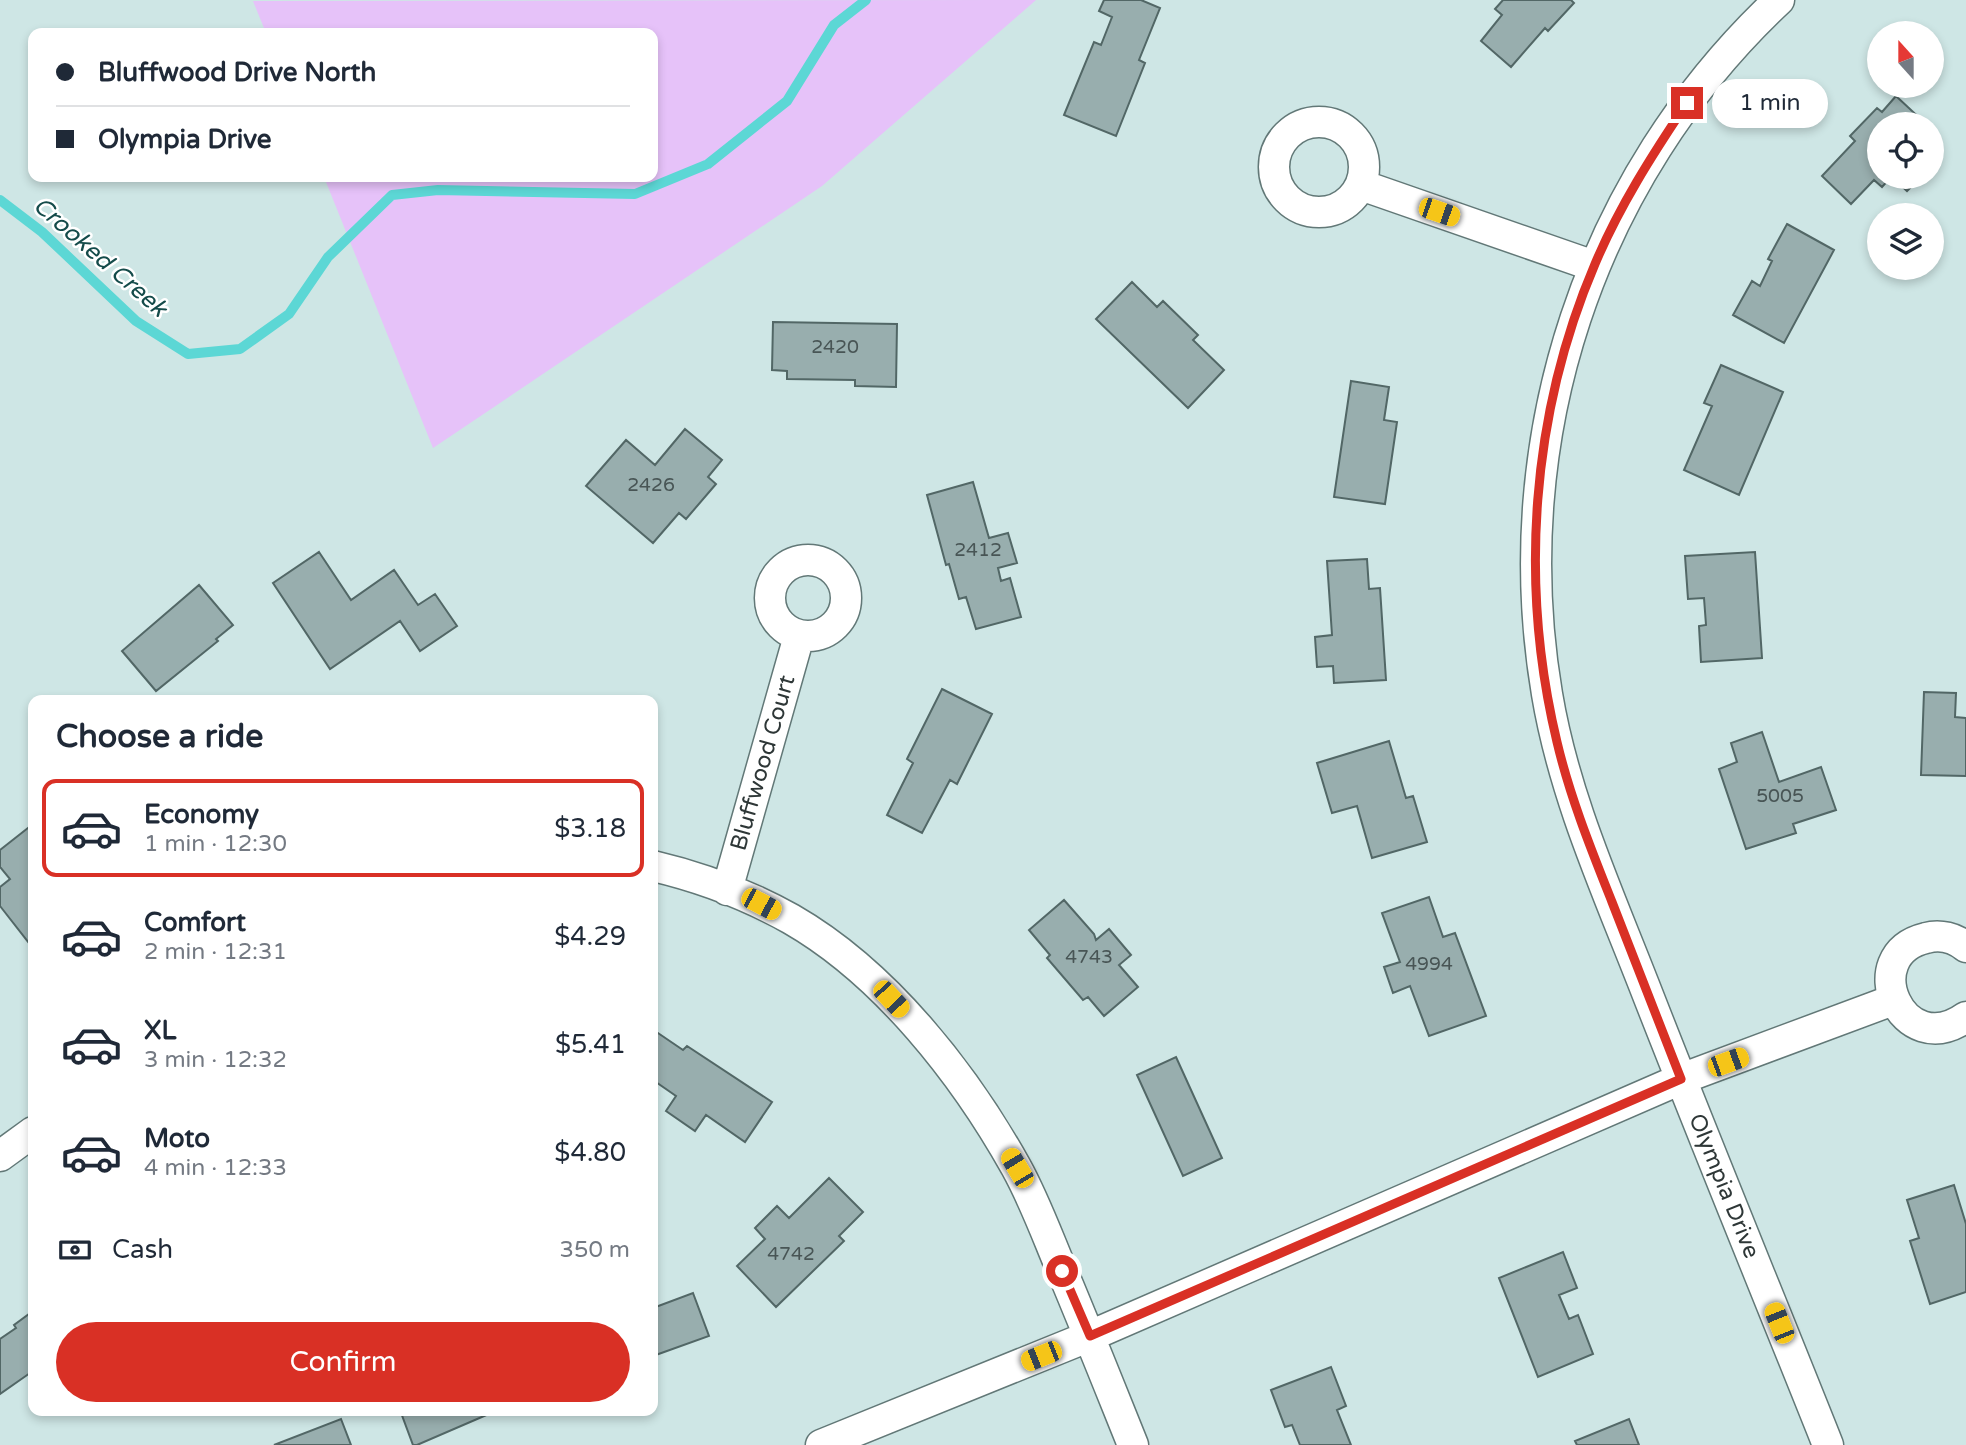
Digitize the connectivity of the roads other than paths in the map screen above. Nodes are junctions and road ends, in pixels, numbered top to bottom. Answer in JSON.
{"nodes":[{"id":1,"x":1779,"y":0,"type":"edge"},
{"id":2,"x":1361,"y":185,"type":"dead end"},
{"id":3,"x":1594,"y":266,"type":"junction"},
{"id":4,"x":799,"y":636,"type":"dead end"},
{"id":5,"x":658,"y":868,"type":"edge"},
{"id":6,"x":727,"y":890,"type":"junction"},
{"id":7,"x":1966,"y":947,"type":"edge"},
{"id":8,"x":1894,"y":1000,"type":"junction"},
{"id":9,"x":1966,"y":1017,"type":"edge"},
{"id":10,"x":1681,"y":1079,"type":"junction"},
{"id":11,"x":28,"y":1136,"type":"edge"},
{"id":12,"x":0,"y":1156,"type":"edge"},
{"id":13,"x":1090,"y":1336,"type":"junction"},
{"id":14,"x":821,"y":1445,"type":"edge"},
{"id":15,"x":1133,"y":1445,"type":"edge"},
{"id":16,"x":1828,"y":1445,"type":"edge"}],
"edges":[{"from":1,"to":3,"type":"street","name":"Olympia Drive"},
{"from":2,"to":3,"type":"street"},
{"from":3,"to":10,"type":"street","name":"Olympia Drive"},
{"from":4,"to":6,"type":"street","name":"Bluffwood Court"},
{"from":5,"to":6,"type":"street"},
{"from":6,"to":13,"type":"street"},
{"from":7,"to":8,"type":"street"},
{"from":8,"to":9,"type":"street"},
{"from":8,"to":10,"type":"street"},
{"from":10,"to":13,"type":"street"},
{"from":10,"to":16,"type":"street","name":"Olympia Drive"},
{"from":11,"to":12,"type":"street"},
{"from":13,"to":14,"type":"street"},
{"from":13,"to":15,"type":"street"}]}
